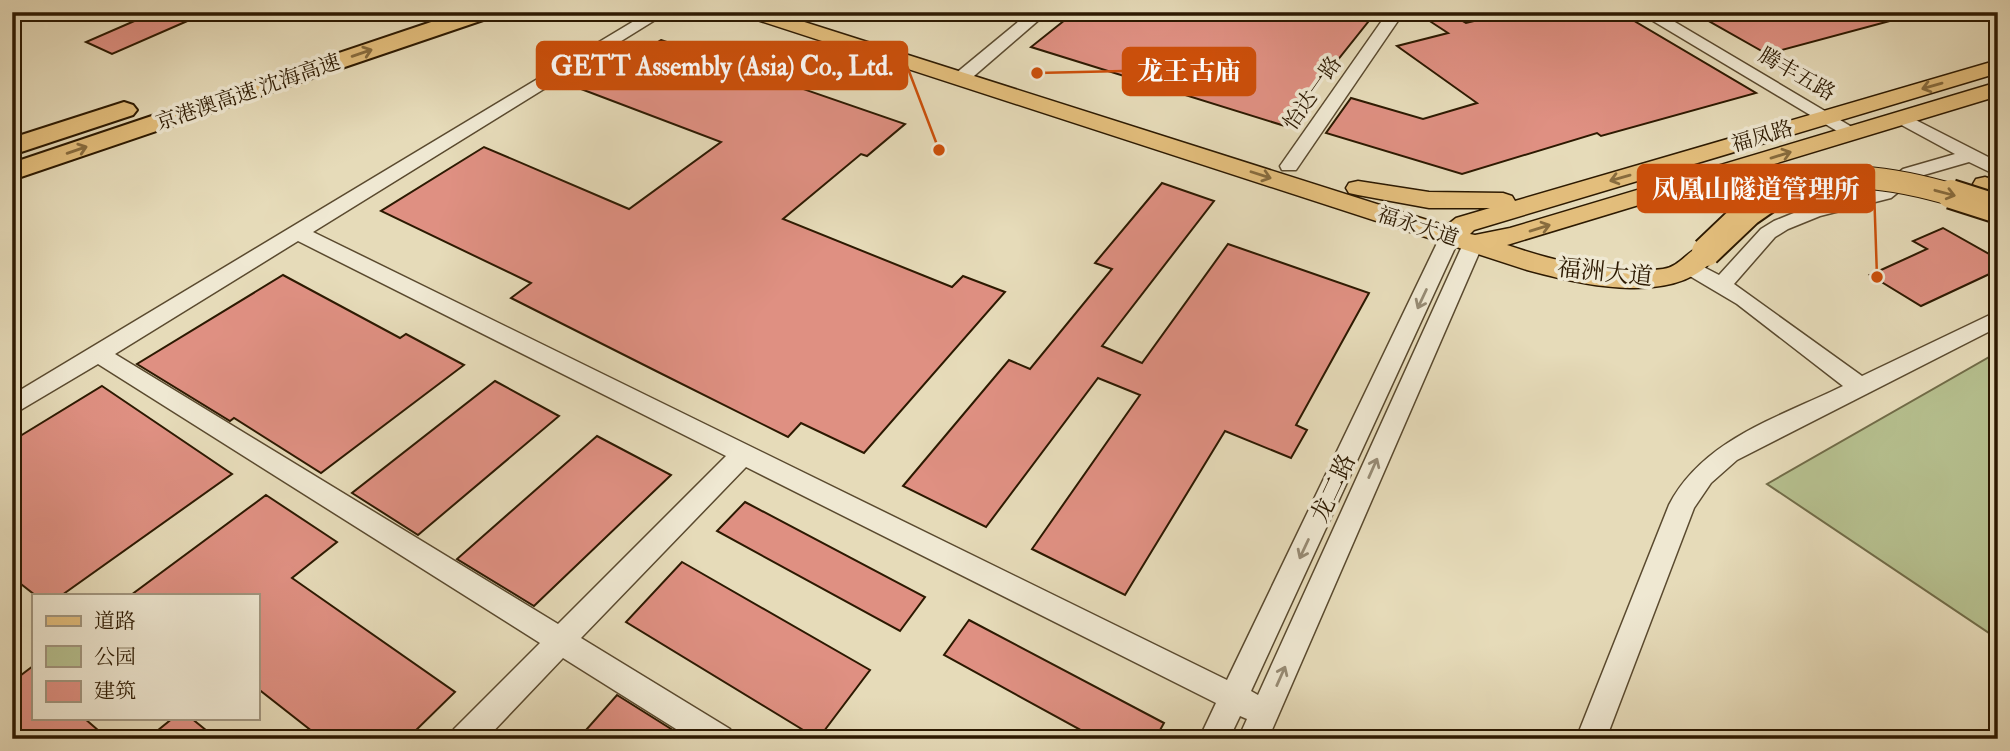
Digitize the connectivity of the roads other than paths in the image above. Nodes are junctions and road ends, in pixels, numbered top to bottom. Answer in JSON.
{"nodes":[{"id":1,"x":423,"y":12,"type":"edge"},
{"id":2,"x":484,"y":12,"type":"edge"},
{"id":3,"x":660,"y":12,"type":"edge"},
{"id":4,"x":752,"y":12,"type":"edge"},
{"id":5,"x":794,"y":12,"type":"edge"},
{"id":6,"x":1040,"y":12,"type":"edge"},
{"id":7,"x":1396,"y":12,"type":"edge"},
{"id":8,"x":1646,"y":12,"type":"edge"},
{"id":9,"x":1998,"y":66,"type":"edge"},
{"id":10,"x":967,"y":73,"type":"junction"},
{"id":11,"x":1998,"y":89,"type":"edge"},
{"id":12,"x":1825,"y":117,"type":"junction"},
{"id":13,"x":1902,"y":118,"type":"junction"},
{"id":14,"x":1853,"y":133,"type":"junction"},
{"id":15,"x":12,"y":147,"type":"edge"},
{"id":16,"x":1971,"y":155,"type":"junction"},
{"id":17,"x":1289,"y":166,"type":"junction"},
{"id":18,"x":12,"y":172,"type":"edge"},
{"id":19,"x":1993,"y":182,"type":"edge"},
{"id":20,"x":1358,"y":188,"type":"junction"},
{"id":21,"x":1556,"y":197,"type":"junction"},
{"id":22,"x":1998,"y":209,"type":"edge"},
{"id":23,"x":298,"y":233,"type":"junction"},
{"id":24,"x":1463,"y":235,"type":"junction"},
{"id":25,"x":1698,"y":259,"type":"junction"},
{"id":26,"x":1721,"y":284,"type":"junction"},
{"id":27,"x":1998,"y":318,"type":"edge"},
{"id":28,"x":98,"y":354,"type":"junction"},
{"id":29,"x":1860,"y":387,"type":"junction"},
{"id":30,"x":12,"y":406,"type":"edge"},
{"id":31,"x":743,"y":454,"type":"junction"},
{"id":32,"x":561,"y":640,"type":"junction"},
{"id":33,"x":1234,"y":697,"type":"junction"},
{"id":34,"x":1265,"y":713,"type":"junction"},
{"id":35,"x":465,"y":739,"type":"edge"},
{"id":36,"x":719,"y":739,"type":"edge"},
{"id":37,"x":1214,"y":739,"type":"edge"},
{"id":38,"x":1253,"y":739,"type":"edge"},
{"id":39,"x":1591,"y":739,"type":"edge"}],
"edges":[{"from":1,"to":15,"type":"highway","name":"京港澳高速 沈海高速"},
{"from":18,"to":2,"type":"highway","name":"京港澳高速 沈海高速","one_way":true},
{"from":3,"to":23,"type":"street"},
{"from":4,"to":10,"type":"main road","name":"福永大道"},
{"from":5,"to":10,"type":"main road","name":"福永大道"},
{"from":6,"to":10,"type":"street"},
{"from":7,"to":17,"type":"street","name":"怡达一路"},
{"from":8,"to":12,"type":"street","name":"腾丰五路"},
{"from":9,"to":12,"type":"main road","name":"福凤路","one_way":true},
{"from":10,"to":17,"type":"main road","name":"福永大道"},
{"from":10,"to":24,"type":"main road","name":"福永大道","one_way":true},
{"from":11,"to":13,"type":"main road","name":"福凤路"},
{"from":12,"to":14,"type":"street","name":"腾丰五路"},
{"from":12,"to":21,"type":"main road","name":"福凤路","one_way":true},
{"from":13,"to":14,"type":"main road","name":"福凤路"},
{"from":13,"to":16,"type":"street"},
{"from":24,"to":14,"type":"main road","name":"福凤路","one_way":true},
{"from":16,"to":19,"type":"street"},
{"from":16,"to":26,"type":"street"},
{"from":17,"to":20,"type":"main road","name":"福永大道"},
{"from":20,"to":21,"type":"main road"},
{"from":20,"to":24,"type":"main road","name":"福永大道"},
{"from":21,"to":24,"type":"main road","name":"福凤路"},
{"from":25,"to":22,"type":"main road","name":"福洲大道","one_way":true,"bridge":true},
{"from":23,"to":28,"type":"street"},
{"from":23,"to":31,"type":"street"},
{"from":24,"to":25,"type":"main road","name":"福洲大道"},
{"from":24,"to":33,"type":"street","name":"龙二路","one_way":true},
{"from":34,"to":24,"type":"street","name":"龙二路","one_way":true},
{"from":25,"to":26,"type":"street"},
{"from":26,"to":29,"type":"street"},
{"from":27,"to":29,"type":"street"},
{"from":28,"to":30,"type":"street"},
{"from":28,"to":32,"type":"street"},
{"from":29,"to":39,"type":"street"},
{"from":31,"to":32,"type":"street"},
{"from":31,"to":33,"type":"street"},
{"from":32,"to":35,"type":"street"},
{"from":32,"to":36,"type":"street"},
{"from":33,"to":34,"type":"street"},
{"from":33,"to":37,"type":"street","name":"龙二路"},
{"from":34,"to":38,"type":"street","name":"龙二路"}]}
